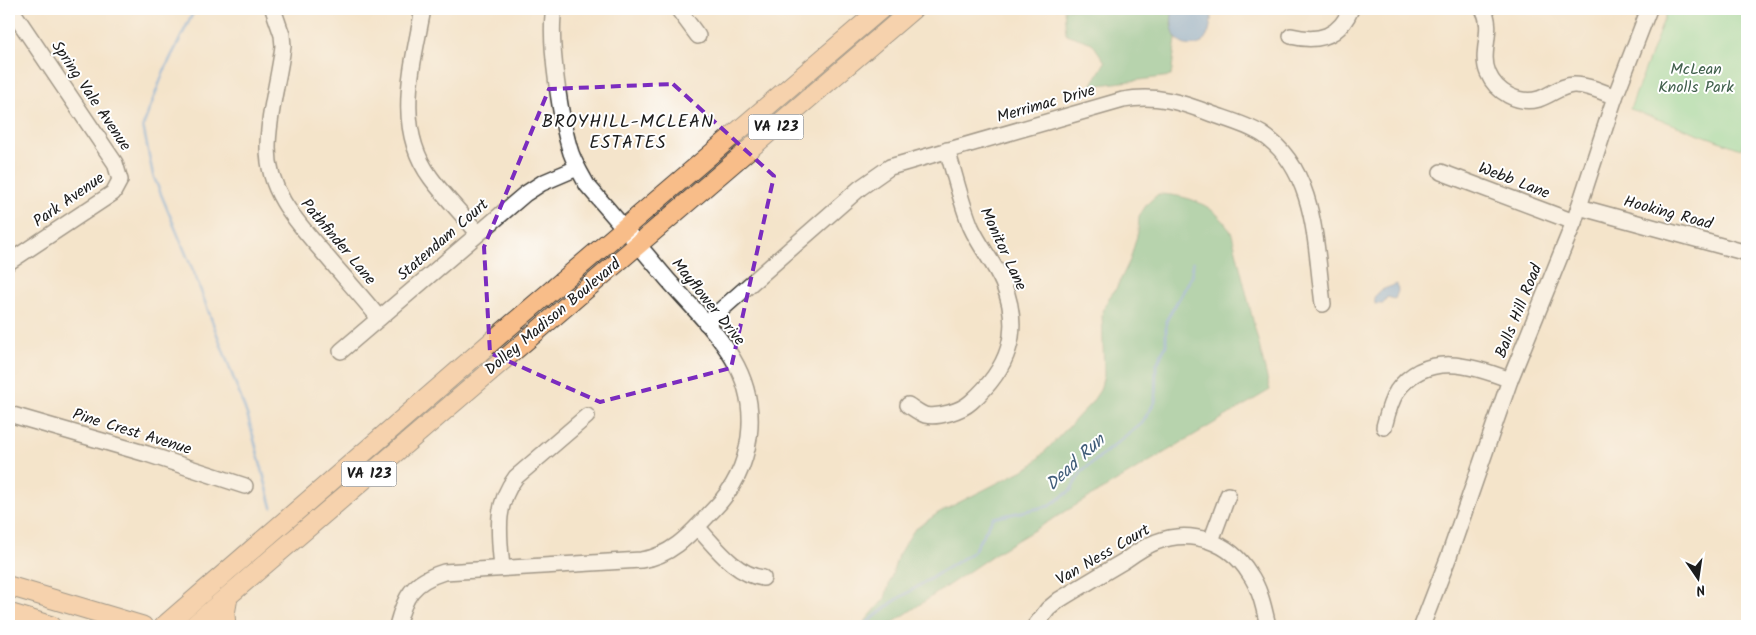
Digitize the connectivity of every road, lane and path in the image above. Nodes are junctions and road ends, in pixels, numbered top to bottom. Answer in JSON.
{"nodes":[{"id":1,"x":11,"y":9,"type":"edge"},
{"id":2,"x":273,"y":9,"type":"edge"},
{"id":3,"x":423,"y":9,"type":"edge"},
{"id":4,"x":554,"y":9,"type":"edge"},
{"id":5,"x":678,"y":9,"type":"edge"},
{"id":6,"x":882,"y":9,"type":"edge"},
{"id":7,"x":913,"y":9,"type":"edge"},
{"id":8,"x":1351,"y":9,"type":"edge"},
{"id":9,"x":1483,"y":9,"type":"edge"},
{"id":10,"x":1650,"y":9,"type":"edge"},
{"id":11,"x":698,"y":36,"type":"dead end"},
{"id":12,"x":1291,"y":36,"type":"dead end"},
{"id":13,"x":1615,"y":97,"type":"junction"},
{"id":14,"x":947,"y":150,"type":"junction"},
{"id":15,"x":577,"y":168,"type":"junction"},
{"id":16,"x":1441,"y":172,"type":"dead end"},
{"id":17,"x":120,"y":180,"type":"joint"},
{"id":18,"x":1580,"y":206,"type":"junction"},
{"id":19,"x":1574,"y":222,"type":"junction"},
{"id":20,"x":624,"y":228,"type":"junction"},
{"id":21,"x":478,"y":233,"type":"junction"},
{"id":22,"x":638,"y":244,"type":"junction"},
{"id":23,"x":1747,"y":253,"type":"edge"},
{"id":24,"x":9,"y":262,"type":"edge"},
{"id":25,"x":1323,"y":304,"type":"dead end"},
{"id":26,"x":379,"y":318,"type":"junction"},
{"id":27,"x":706,"y":323,"type":"junction"},
{"id":28,"x":341,"y":351,"type":"dead end"},
{"id":29,"x":1510,"y":380,"type":"junction"},
{"id":30,"x":908,"y":405,"type":"dead end"},
{"id":31,"x":9,"y":414,"type":"edge"},
{"id":32,"x":587,"y":416,"type":"dead end"},
{"id":33,"x":1384,"y":427,"type":"dead end"},
{"id":34,"x":246,"y":486,"type":"dead end"},
{"id":35,"x":1228,"y":495,"type":"dead end"},
{"id":36,"x":697,"y":527,"type":"junction"},
{"id":37,"x":1211,"y":541,"type":"junction"},
{"id":38,"x":502,"y":568,"type":"junction"},
{"id":39,"x":763,"y":578,"type":"dead end"},
{"id":40,"x":9,"y":586,"type":"edge"},
{"id":41,"x":228,"y":597,"type":"junction"},
{"id":42,"x":9,"y":613,"type":"edge"},
{"id":43,"x":52,"y":626,"type":"edge"},
{"id":44,"x":143,"y":626,"type":"edge"},
{"id":45,"x":164,"y":626,"type":"edge"},
{"id":46,"x":193,"y":626,"type":"edge"},
{"id":47,"x":226,"y":626,"type":"edge"},
{"id":48,"x":397,"y":626,"type":"edge"},
{"id":49,"x":1035,"y":626,"type":"edge"},
{"id":50,"x":1268,"y":626,"type":"edge"},
{"id":51,"x":1422,"y":626,"type":"edge"}],
"edges":[{"from":1,"to":17,"type":"street","name":"Spring Vale Avenue"},
{"from":2,"to":26,"type":"street","name":"Pathfinder Lane"},
{"from":3,"to":21,"type":"street"},
{"from":4,"to":15,"type":"street","name":"Mayflower Drive"},
{"from":5,"to":11,"type":"street"},
{"from":6,"to":20,"type":"main road","name":"Dolley Madison Boulevard","number":"VA 123"},
{"from":7,"to":22,"type":"main road","name":"Dolley Madison Boulevard","number":"VA 123"},
{"from":8,"to":12,"type":"street"},
{"from":9,"to":13,"type":"street"},
{"from":10,"to":13,"type":"street","name":"Balls Hill Road"},
{"from":13,"to":18,"type":"street","name":"Balls Hill Road"},
{"from":14,"to":25,"type":"street","name":"Merrimac Drive"},
{"from":14,"to":27,"type":"street","name":"Merrimac Drive"},
{"from":14,"to":30,"type":"street","name":"Monitor Lane"},
{"from":15,"to":20,"type":"street","name":"Mayflower Drive"},
{"from":15,"to":21,"type":"street","name":"Statendam Court"},
{"from":16,"to":19,"type":"street","name":"Webb Lane"},
{"from":17,"to":24,"type":"street","name":"Park Avenue"},
{"from":18,"to":19,"type":"street","name":"Balls Hill Road"},
{"from":18,"to":23,"type":"street","name":"Hooking Road"},
{"from":19,"to":29,"type":"street","name":"Balls Hill Road"},
{"from":20,"to":22,"type":"street","name":"Mayflower Drive"},
{"from":20,"to":45,"type":"main road","name":"Dolley Madison Boulevard","number":"VA 123"},
{"from":21,"to":26,"type":"street","name":"Statendam Court"},
{"from":22,"to":27,"type":"street","name":"Mayflower Drive"},
{"from":22,"to":41,"type":"main road","name":"Dolley Madison Boulevard","number":"VA 123"},
{"from":26,"to":28,"type":"street","name":"Statendam Court"},
{"from":27,"to":36,"type":"street","name":"Mayflower Drive"},
{"from":29,"to":33,"type":"street"},
{"from":29,"to":51,"type":"street","name":"Balls Hill Road"},
{"from":31,"to":34,"type":"street","name":"Pine Crest Avenue"},
{"from":32,"to":38,"type":"street"},
{"from":35,"to":37,"type":"street"},
{"from":36,"to":38,"type":"street","name":"Mayflower Drive"},
{"from":36,"to":39,"type":"street"},
{"from":37,"to":49,"type":"street","name":"Van Ness Court"},
{"from":37,"to":50,"type":"street","name":"Van Ness Court"},
{"from":38,"to":48,"type":"street","name":"Mayflower Drive"},
{"from":40,"to":44,"type":"main road"},
{"from":41,"to":46,"type":"main road","name":"Dolley Madison Boulevard","number":"VA 123"},
{"from":41,"to":47,"type":"main road"},
{"from":42,"to":43,"type":"main road"}]}
